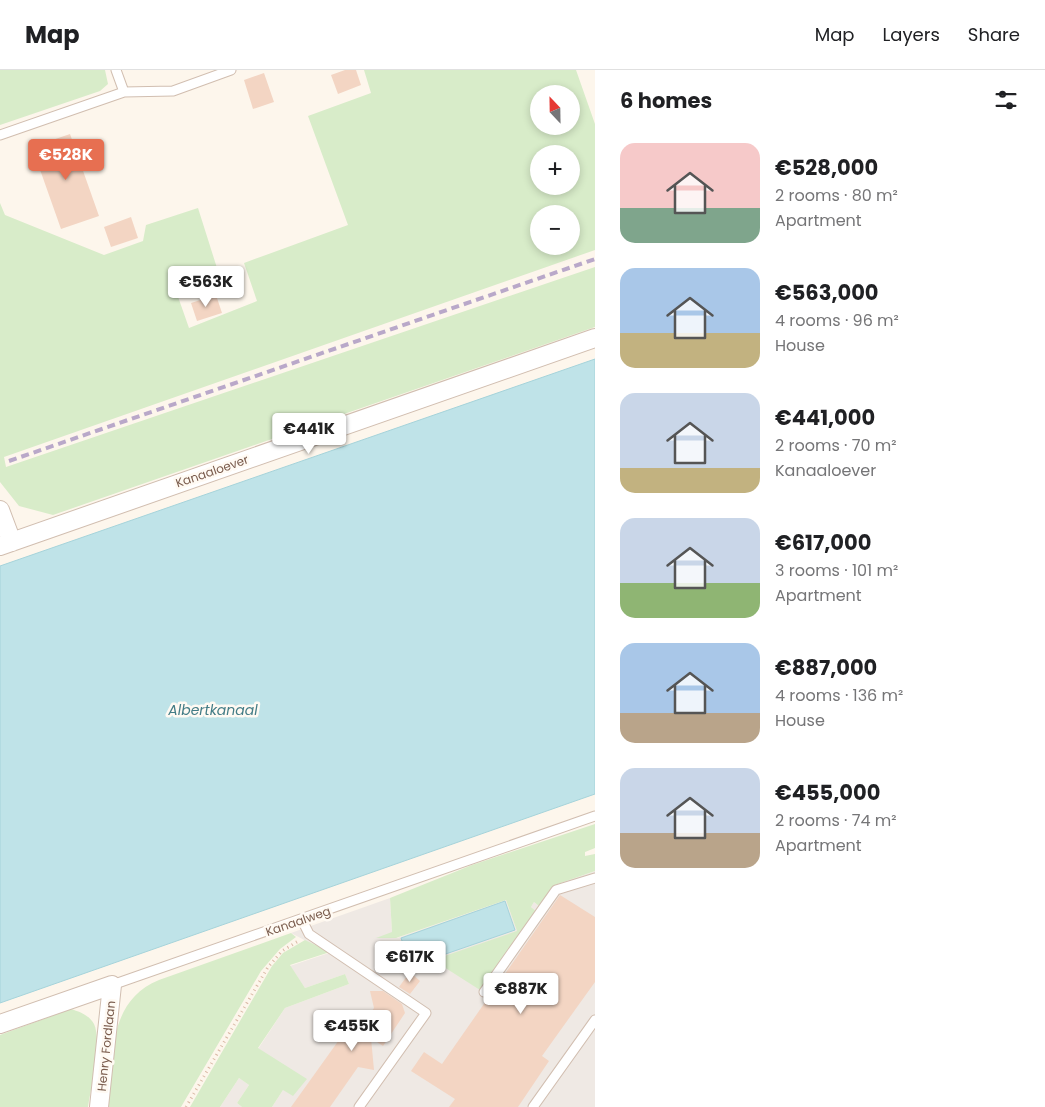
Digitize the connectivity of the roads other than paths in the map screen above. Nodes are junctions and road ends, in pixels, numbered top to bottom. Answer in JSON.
{"nodes":[{"id":1,"x":116,"y":70,"type":"edge"},
{"id":2,"x":231,"y":70,"type":"edge"},
{"id":3,"x":124,"y":92,"type":"junction"},
{"id":4,"x":0,"y":135,"type":"edge"},
{"id":5,"x":595,"y":338,"type":"edge"},
{"id":6,"x":0,"y":510,"type":"edge"},
{"id":7,"x":6,"y":544,"type":"edge"},
{"id":8,"x":595,"y":816,"type":"edge"},
{"id":9,"x":595,"y":878,"type":"edge"},
{"id":10,"x":302,"y":920,"type":"junction"},
{"id":11,"x":112,"y":986,"type":"junction"},
{"id":12,"x":484,"y":992,"type":"dead end"},
{"id":13,"x":595,"y":1020,"type":"edge"},
{"id":14,"x":0,"y":1024,"type":"edge"},
{"id":15,"x":99,"y":1107,"type":"edge"},
{"id":16,"x":359,"y":1107,"type":"edge"},
{"id":17,"x":533,"y":1107,"type":"edge"}],
"edges":[{"from":1,"to":3,"type":"lane"},
{"from":2,"to":3,"type":"lane"},
{"from":3,"to":4,"type":"lane"},
{"from":5,"to":7,"type":"street","name":"Kanaaloever"},
{"from":6,"to":7,"type":"street"},
{"from":8,"to":10,"type":"lane","name":"Kanaalweg"},
{"from":9,"to":12,"type":"lane"},
{"from":10,"to":11,"type":"lane","name":"Kanaalweg"},
{"from":10,"to":16,"type":"lane"},
{"from":11,"to":14,"type":"street","name":"Kanaalweg"},
{"from":11,"to":15,"type":"street","name":"Henry Fordlaan"},
{"from":13,"to":17,"type":"lane"}]}
